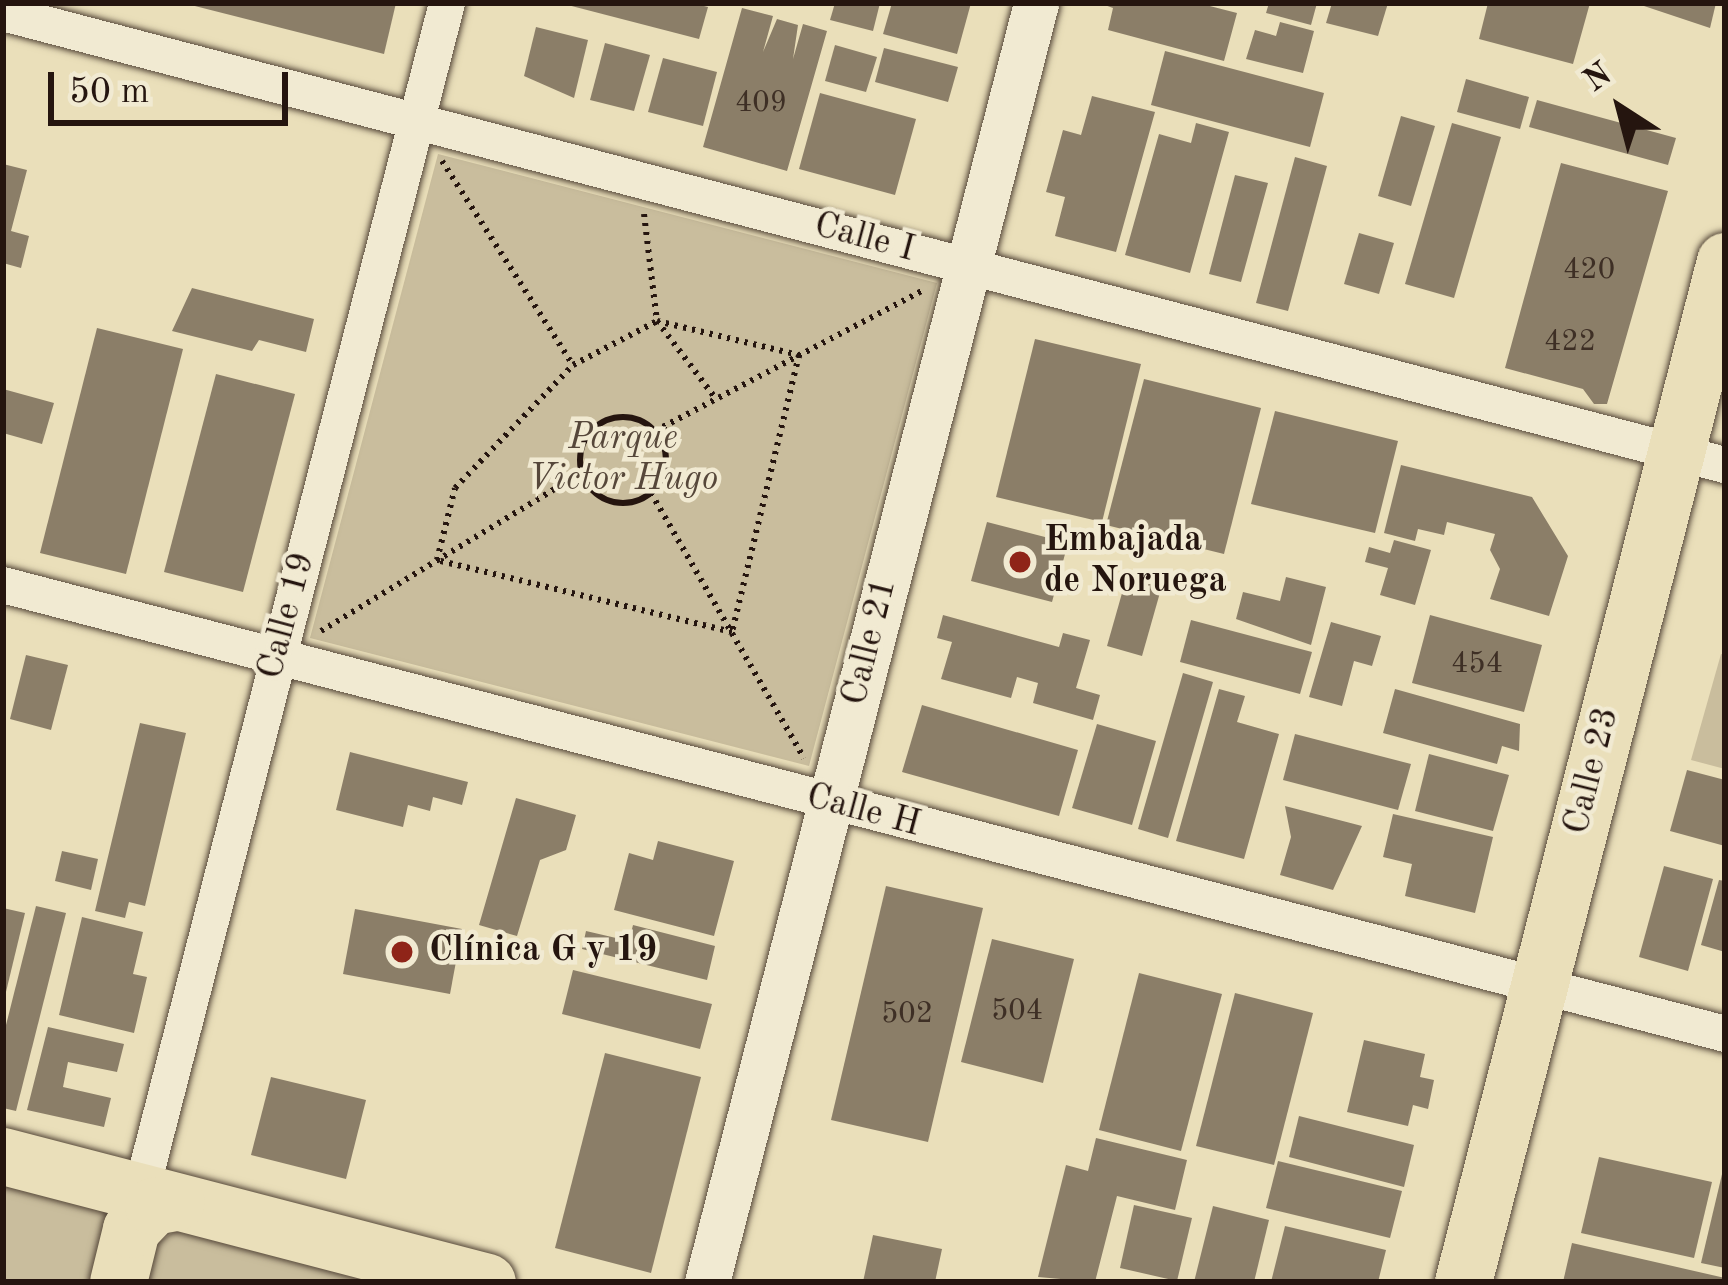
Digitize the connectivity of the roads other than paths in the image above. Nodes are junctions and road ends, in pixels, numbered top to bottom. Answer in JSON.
{"nodes":[{"id":1,"x":447,"y":3,"type":"edge"},
{"id":2,"x":1036,"y":3,"type":"edge"},
{"id":3,"x":3,"y":13,"type":"edge"},
{"id":4,"x":416,"y":122,"type":"junction"},
{"id":5,"x":1725,"y":261,"type":"edge"},
{"id":6,"x":968,"y":266,"type":"junction"},
{"id":7,"x":1700,"y":458,"type":"edge"},
{"id":8,"x":3,"y":585,"type":"edge"},
{"id":9,"x":277,"y":658,"type":"junction"},
{"id":10,"x":830,"y":803,"type":"junction"},
{"id":11,"x":1537,"y":989,"type":"junction"},
{"id":12,"x":1725,"y":1034,"type":"edge"},
{"id":13,"x":3,"y":1156,"type":"edge"},
{"id":14,"x":142,"y":1227,"type":"edge"},
{"id":15,"x":488,"y":1282,"type":"edge"},
{"id":16,"x":707,"y":1282,"type":"edge"},
{"id":17,"x":1463,"y":1282,"type":"edge"}],
"edges":[{"from":1,"to":4,"type":"street","name":"Calle 19"},
{"from":2,"to":6,"type":"street","name":"Calle 21"},
{"from":3,"to":4,"type":"street","name":"Calle I"},
{"from":4,"to":6,"type":"street","name":"Calle I"},
{"from":4,"to":9,"type":"street","name":"Calle 19"},
{"from":5,"to":7,"type":"main road","name":"Calle 23"},
{"from":6,"to":7,"type":"street","name":"Calle I"},
{"from":6,"to":10,"type":"street","name":"Calle 21"},
{"from":7,"to":11,"type":"main road","name":"Calle 23"},
{"from":8,"to":9,"type":"street","name":"Calle H"},
{"from":9,"to":10,"type":"street","name":"Calle H"},
{"from":9,"to":14,"type":"street","name":"Calle 19"},
{"from":10,"to":11,"type":"street","name":"Calle H"},
{"from":10,"to":16,"type":"street","name":"Calle 21"},
{"from":11,"to":12,"type":"street","name":"Calle H"},
{"from":11,"to":17,"type":"main road","name":"Calle 23"},
{"from":13,"to":14,"type":"main road"},
{"from":14,"to":15,"type":"main road"}]}
